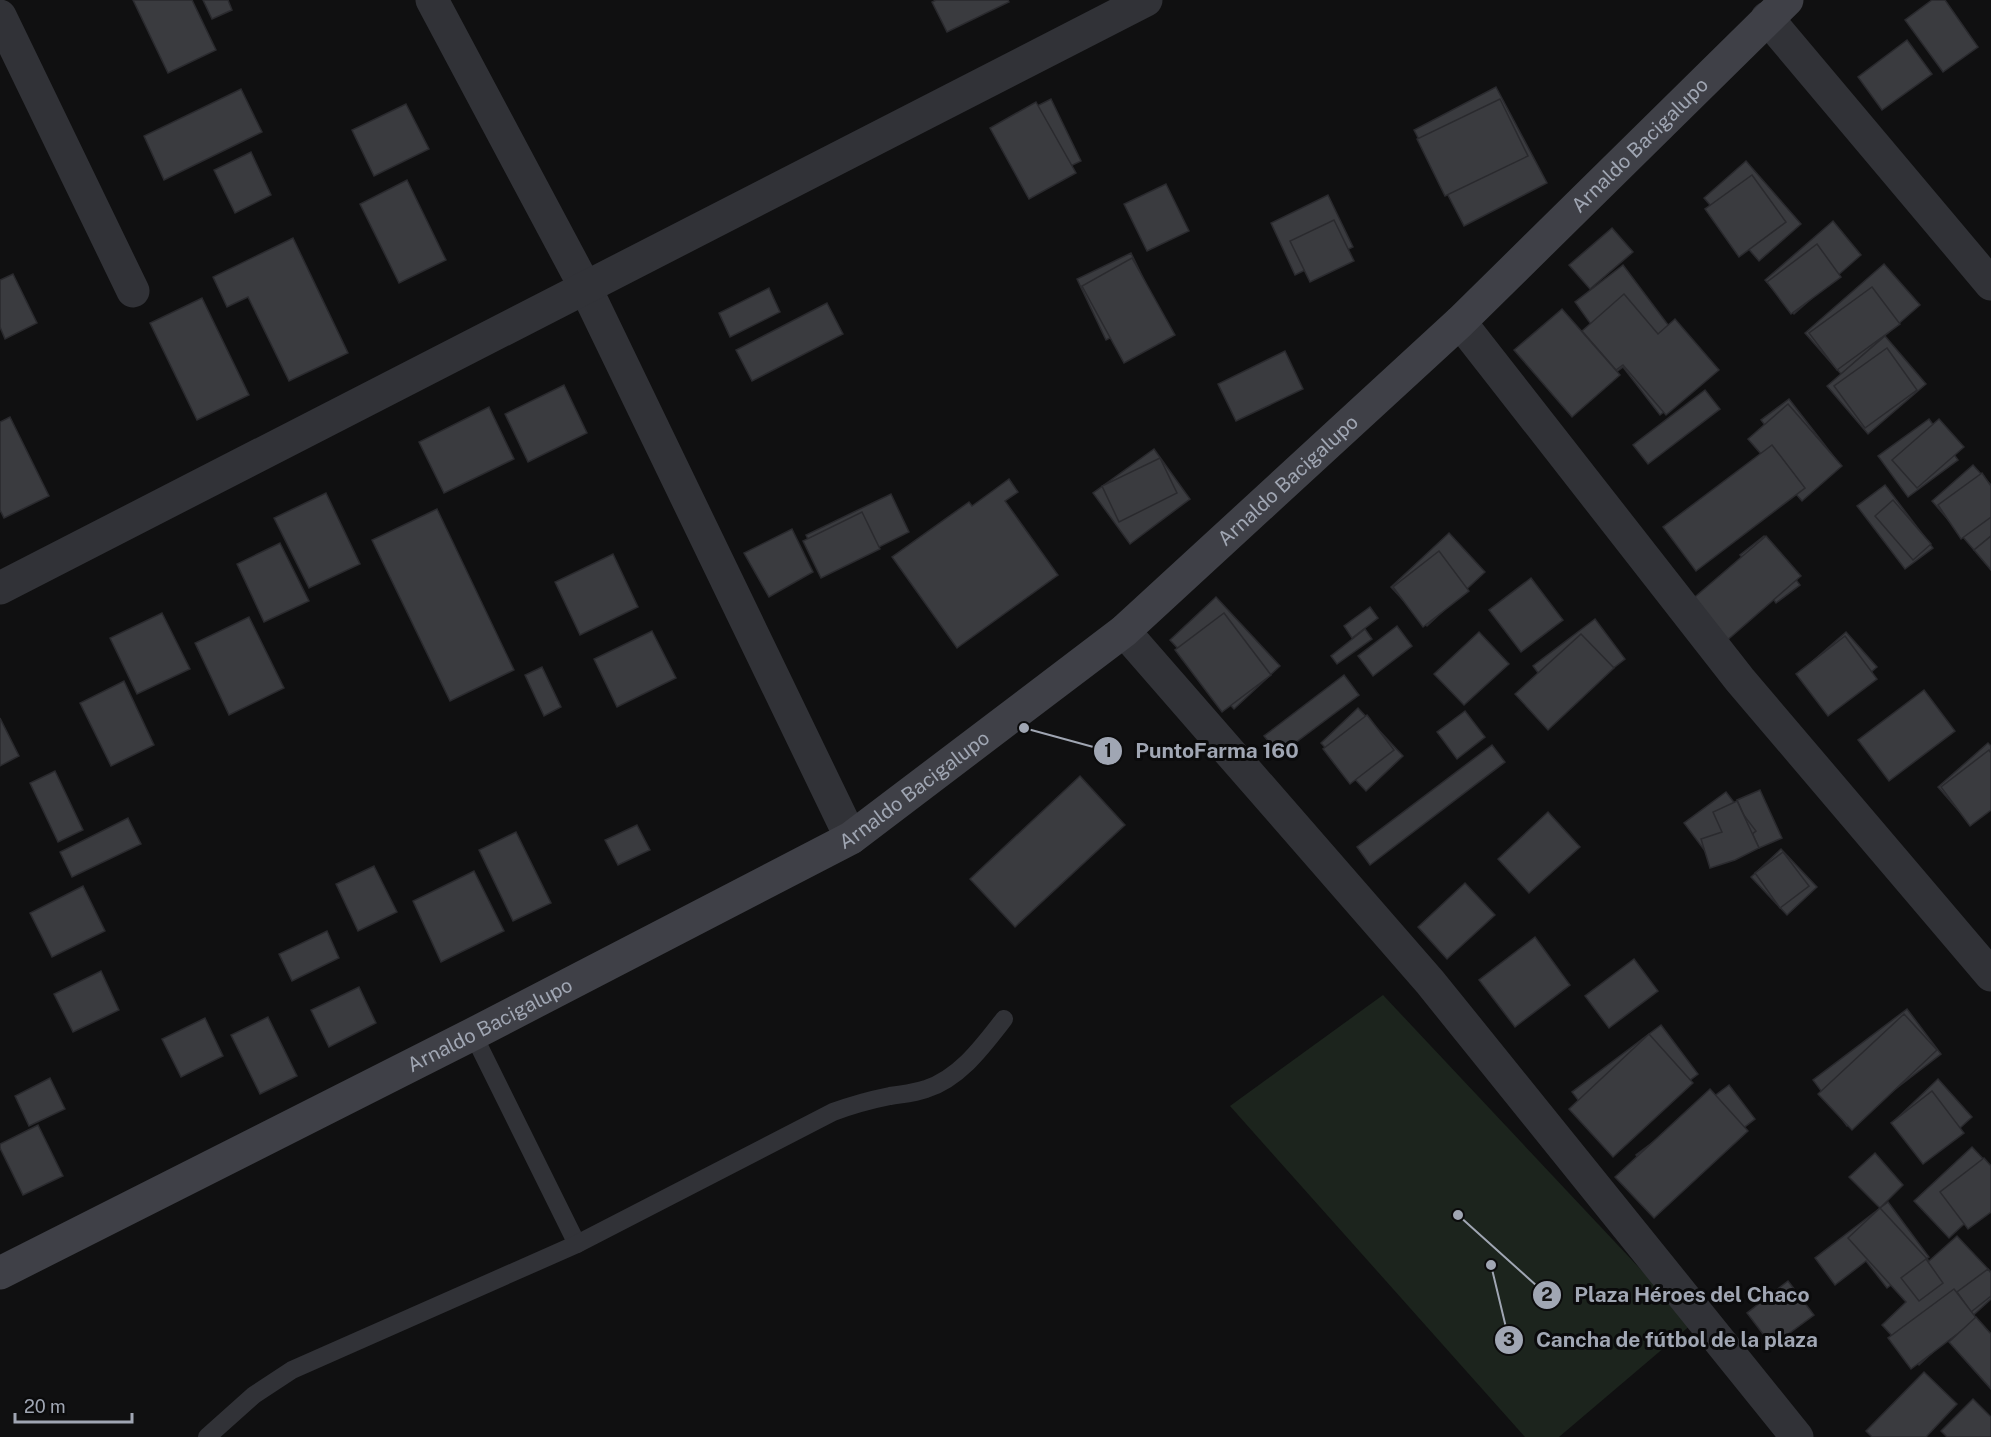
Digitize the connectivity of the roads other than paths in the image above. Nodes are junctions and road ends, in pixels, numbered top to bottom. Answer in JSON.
{"nodes":[{"id":1,"x":432,"y":0,"type":"edge"},
{"id":2,"x":1146,"y":0,"type":"edge"},
{"id":3,"x":1777,"y":9,"type":"edge"},
{"id":4,"x":0,"y":16,"type":"edge"},
{"id":5,"x":1991,"y":284,"type":"edge"},
{"id":6,"x":585,"y":287,"type":"junction"},
{"id":7,"x":133,"y":291,"type":"dead end"},
{"id":8,"x":1460,"y":322,"type":"junction"},
{"id":9,"x":0,"y":588,"type":"edge"},
{"id":10,"x":1124,"y":631,"type":"junction"},
{"id":11,"x":851,"y":838,"type":"junction"},
{"id":12,"x":1991,"y":975,"type":"edge"},
{"id":13,"x":1004,"y":1019,"type":"dead end"},
{"id":14,"x":473,"y":1034,"type":"junction"},
{"id":15,"x":577,"y":1244,"type":"junction"},
{"id":16,"x":0,"y":1273,"type":"edge"},
{"id":17,"x":207,"y":1437,"type":"edge"},
{"id":18,"x":1797,"y":1437,"type":"edge"}],
"edges":[{"from":1,"to":6,"type":"street"},
{"from":2,"to":6,"type":"street"},
{"from":3,"to":5,"type":"street"},
{"from":3,"to":8,"type":"street","name":"Arnaldo Bacigalupo"},
{"from":4,"to":7,"type":"street"},
{"from":6,"to":9,"type":"street"},
{"from":6,"to":11,"type":"street"},
{"from":8,"to":10,"type":"street","name":"Arnaldo Bacigalupo"},
{"from":8,"to":12,"type":"street"},
{"from":10,"to":11,"type":"street","name":"Arnaldo Bacigalupo"},
{"from":10,"to":18,"type":"street"},
{"from":11,"to":14,"type":"street","name":"Arnaldo Bacigalupo"},
{"from":13,"to":15,"type":"lane"},
{"from":14,"to":15,"type":"lane"},
{"from":14,"to":16,"type":"street","name":"Arnaldo Bacigalupo"},
{"from":15,"to":17,"type":"lane"}]}
